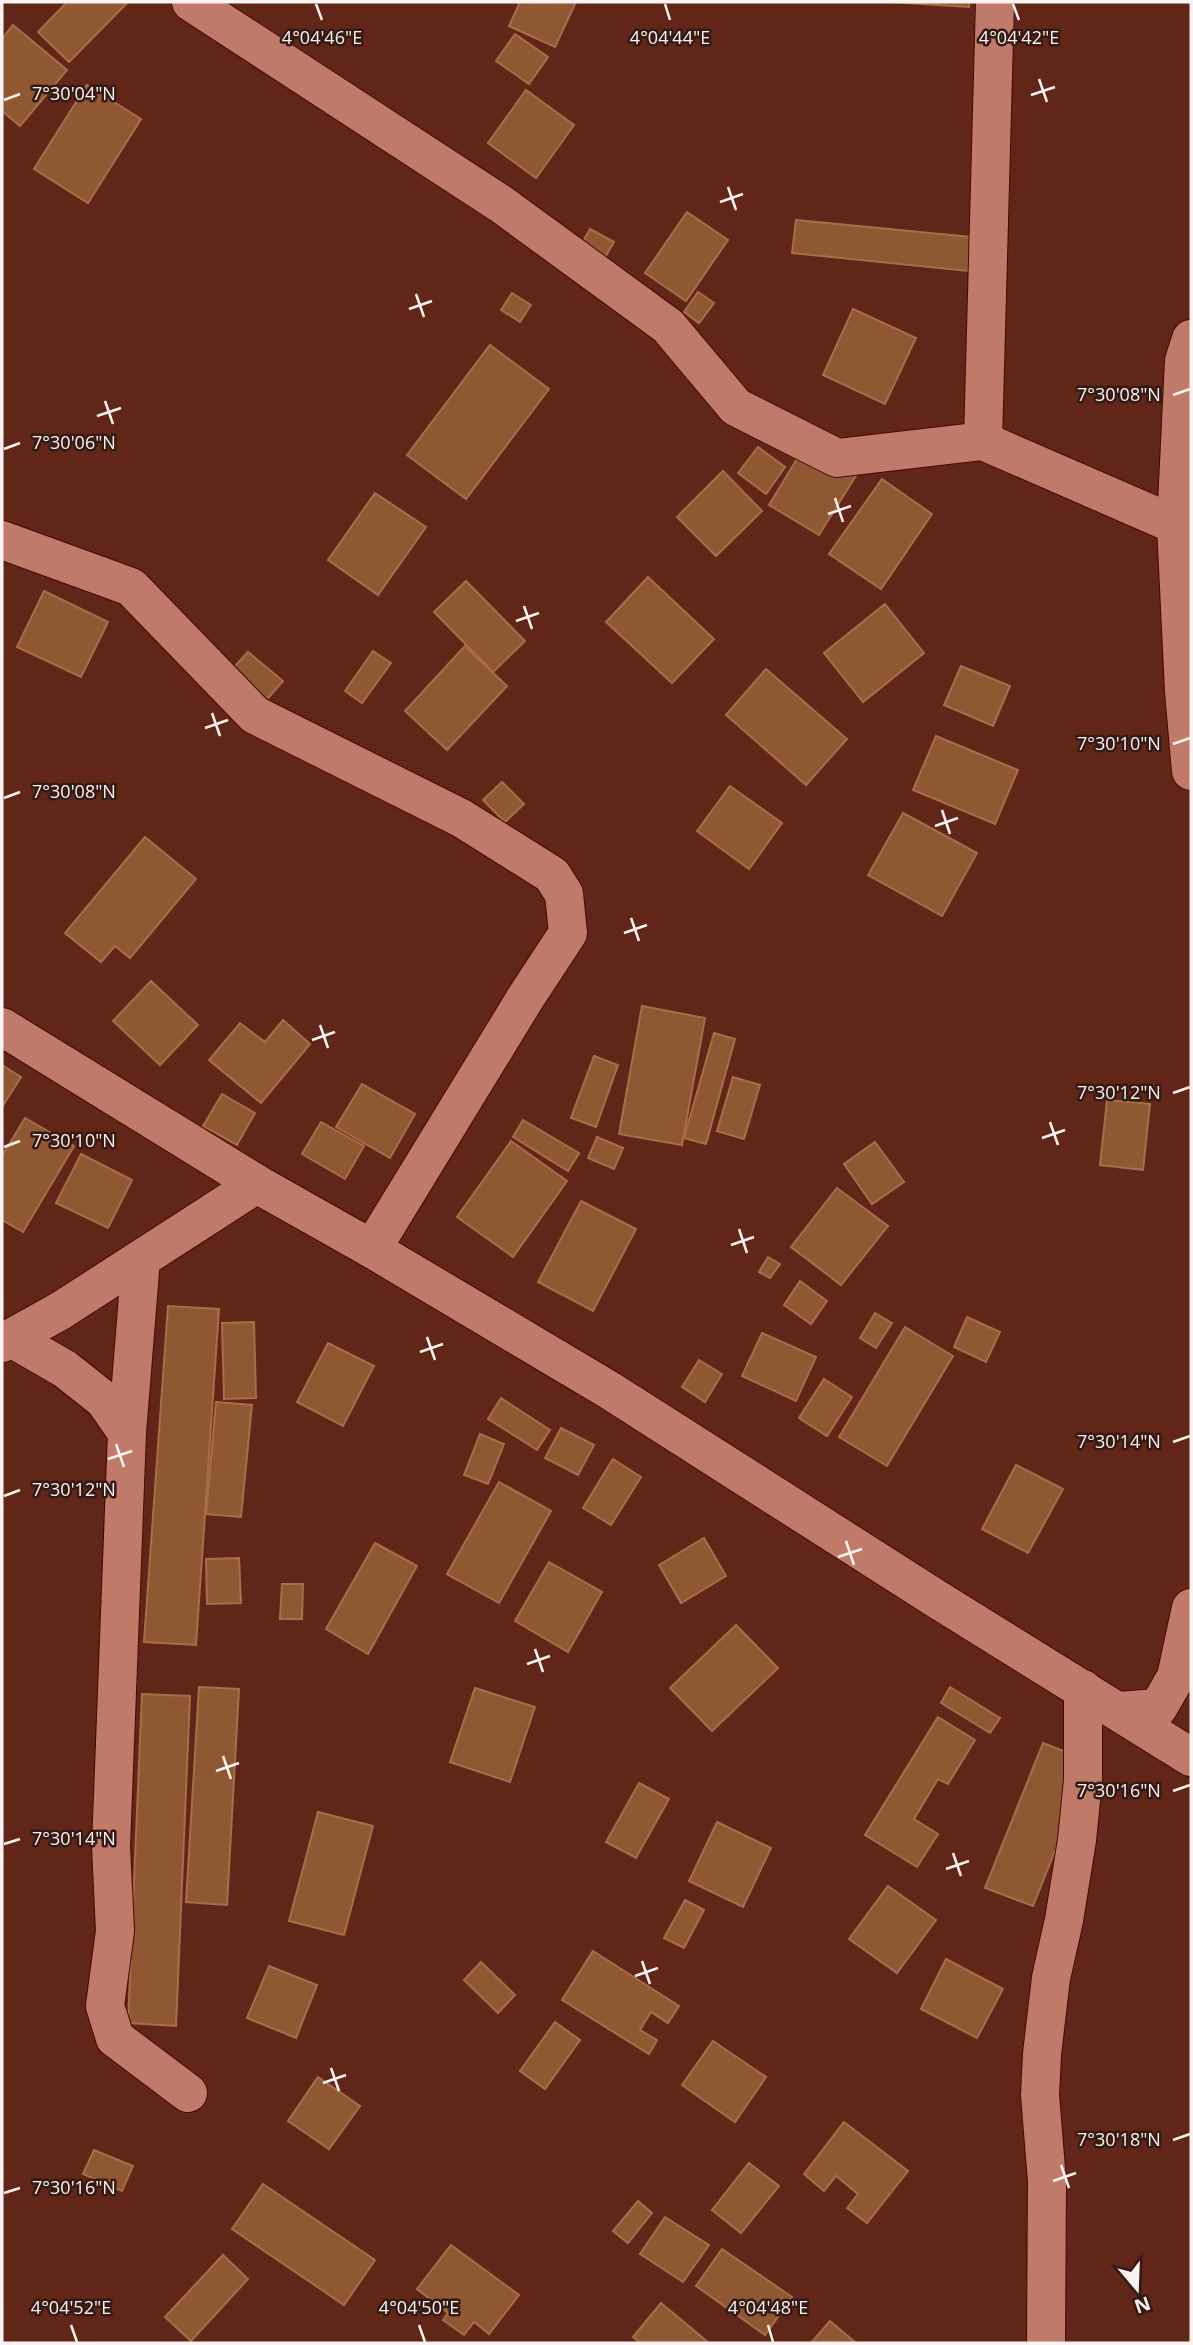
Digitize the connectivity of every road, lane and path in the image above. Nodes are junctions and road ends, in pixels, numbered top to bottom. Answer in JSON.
{"nodes":[{"id":1,"x":191,"y":2,"type":"edge"},
{"id":2,"x":995,"y":2,"type":"edge"},
{"id":3,"x":1191,"y":339,"type":"edge"},
{"id":4,"x":983,"y":441,"type":"junction"},
{"id":5,"x":1183,"y":526,"type":"edge"},
{"id":6,"x":2,"y":540,"type":"edge"},
{"id":7,"x":1191,"y":771,"type":"edge"},
{"id":8,"x":2,"y":1027,"type":"edge"},
{"id":9,"x":257,"y":1184,"type":"junction"},
{"id":10,"x":372,"y":1249,"type":"junction"},
{"id":11,"x":141,"y":1259,"type":"junction"},
{"id":12,"x":6,"y":1340,"type":"edge"},
{"id":13,"x":127,"y":1433,"type":"junction"},
{"id":14,"x":1191,"y":1608,"type":"edge"},
{"id":15,"x":1083,"y":1689,"type":"junction"},
{"id":16,"x":1118,"y":1711,"type":"junction"},
{"id":17,"x":1191,"y":1757,"type":"edge"},
{"id":18,"x":188,"y":2093,"type":"dead end"},
{"id":19,"x":1046,"y":2343,"type":"edge"}],
"edges":[{"from":1,"to":4,"type":"street"},
{"from":2,"to":4,"type":"street"},
{"from":3,"to":5,"type":"street"},
{"from":4,"to":5,"type":"street"},
{"from":5,"to":7,"type":"street"},
{"from":6,"to":10,"type":"street"},
{"from":8,"to":9,"type":"street"},
{"from":9,"to":10,"type":"street"},
{"from":9,"to":11,"type":"street"},
{"from":10,"to":15,"type":"street"},
{"from":11,"to":12,"type":"street"},
{"from":11,"to":13,"type":"street"},
{"from":12,"to":13,"type":"street"},
{"from":13,"to":18,"type":"street"},
{"from":14,"to":16,"type":"street"},
{"from":15,"to":16,"type":"street"},
{"from":15,"to":19,"type":"street"},
{"from":16,"to":17,"type":"street"}]}
